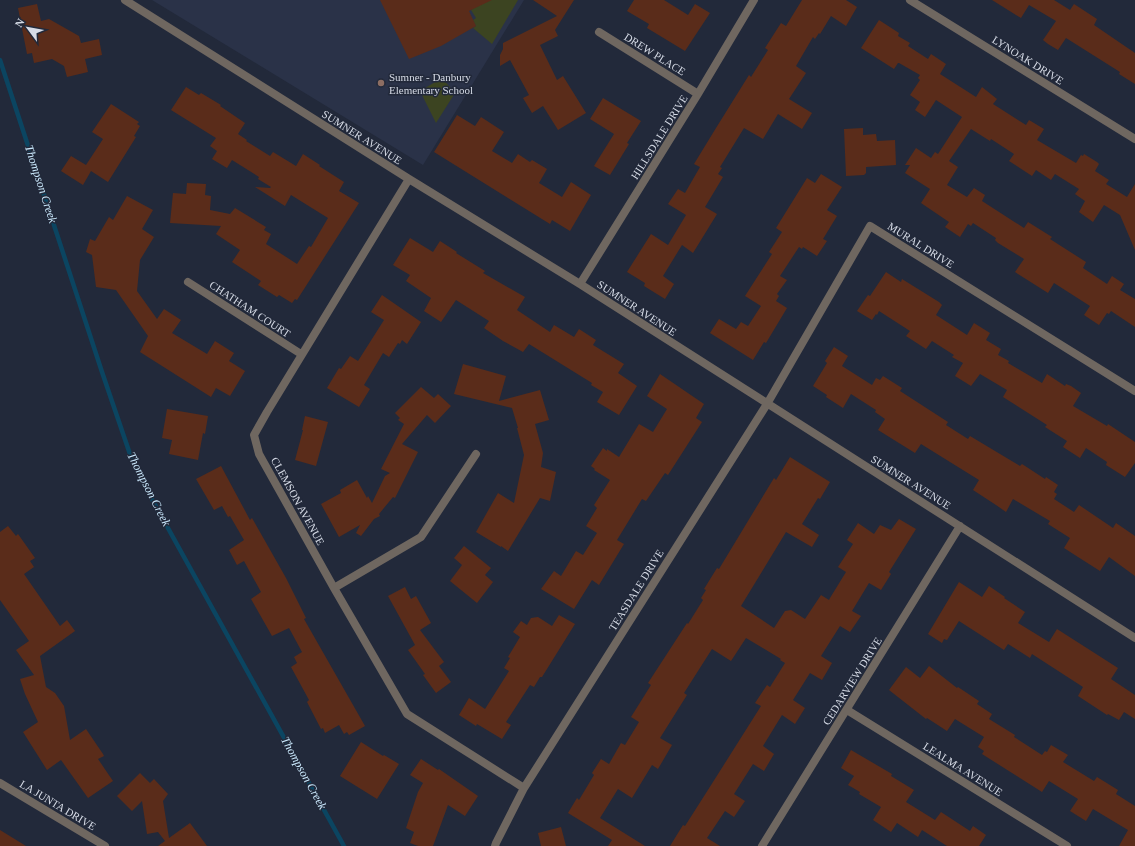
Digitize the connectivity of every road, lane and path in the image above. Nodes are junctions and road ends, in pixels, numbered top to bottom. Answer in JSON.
{"nodes":[{"id":1,"x":126,"y":0,"type":"edge"},
{"id":2,"x":754,"y":0,"type":"edge"},
{"id":3,"x":910,"y":0,"type":"edge"},
{"id":4,"x":599,"y":32,"type":"dead end"},
{"id":5,"x":698,"y":94,"type":"junction"},
{"id":6,"x":1135,"y":139,"type":"edge"},
{"id":7,"x":409,"y":179,"type":"junction"},
{"id":8,"x":188,"y":282,"type":"dead end"},
{"id":9,"x":580,"y":284,"type":"junction"},
{"id":10,"x":301,"y":354,"type":"junction"},
{"id":11,"x":1135,"y":391,"type":"edge"},
{"id":12,"x":767,"y":404,"type":"junction"},
{"id":13,"x":476,"y":454,"type":"dead end"},
{"id":14,"x":960,"y":526,"type":"junction"},
{"id":15,"x":334,"y":588,"type":"junction"},
{"id":16,"x":1135,"y":638,"type":"edge"},
{"id":17,"x":847,"y":710,"type":"junction"},
{"id":18,"x":0,"y":783,"type":"edge"},
{"id":19,"x":524,"y":788,"type":"junction"},
{"id":20,"x":105,"y":846,"type":"edge"},
{"id":21,"x":495,"y":846,"type":"edge"},
{"id":22,"x":762,"y":846,"type":"edge"},
{"id":23,"x":1067,"y":846,"type":"edge"}],
"edges":[{"from":1,"to":7,"type":"street","name":"SUMNER AVENUE"},
{"from":2,"to":5,"type":"street","name":"HILLSDALE DRIVE"},
{"from":3,"to":6,"type":"street","name":"LYNOAK DRIVE"},
{"from":4,"to":5,"type":"street","name":"DREW PLACE"},
{"from":5,"to":9,"type":"street","name":"HILLSDALE DRIVE"},
{"from":7,"to":9,"type":"street","name":"SUMNER AVENUE"},
{"from":7,"to":10,"type":"street","name":"CLEMSON AVENUE"},
{"from":8,"to":10,"type":"street","name":"CHATHAM COURT"},
{"from":9,"to":12,"type":"street","name":"SUMNER AVENUE"},
{"from":10,"to":15,"type":"street","name":"CLEMSON AVENUE"},
{"from":11,"to":12,"type":"street","name":"MURAL DRIVE"},
{"from":12,"to":14,"type":"street","name":"SUMNER AVENUE"},
{"from":12,"to":19,"type":"street","name":"TEASDALE DRIVE"},
{"from":13,"to":15,"type":"street"},
{"from":14,"to":16,"type":"street","name":"SUMNER AVENUE"},
{"from":14,"to":17,"type":"street","name":"CEDARVIEW DRIVE"},
{"from":15,"to":19,"type":"street","name":"CLEMSON AVENUE"},
{"from":17,"to":22,"type":"street","name":"CEDARVIEW DRIVE"},
{"from":17,"to":23,"type":"street","name":"LEALMA AVENUE"},
{"from":18,"to":20,"type":"street","name":"LA JUNTA DRIVE"},
{"from":19,"to":21,"type":"street","name":"TEASDALE DRIVE"}]}
